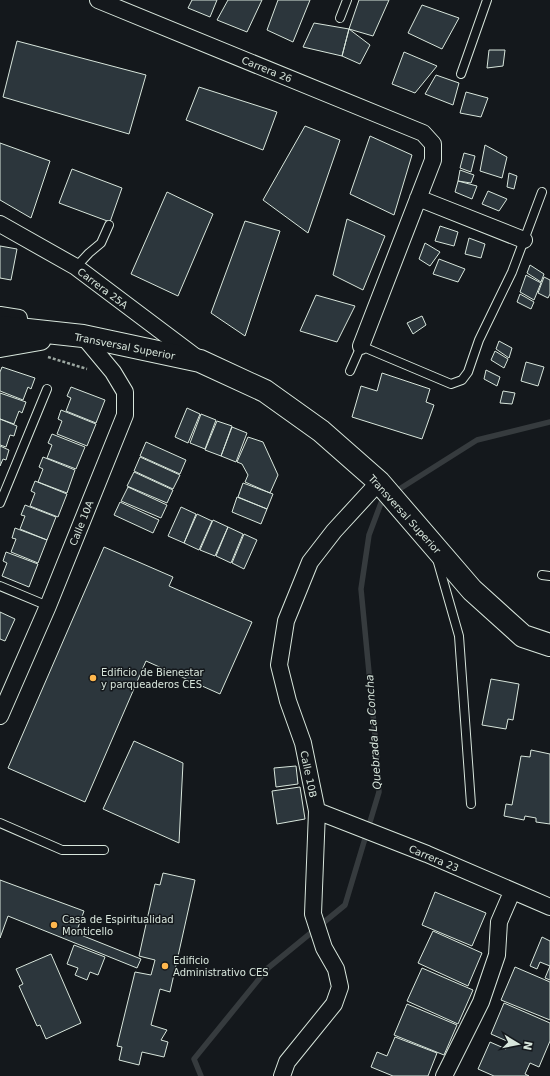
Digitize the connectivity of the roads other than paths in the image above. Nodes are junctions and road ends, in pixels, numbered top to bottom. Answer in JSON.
{"nodes":[{"id":1,"x":98,"y":0,"type":"edge"},
{"id":2,"x":347,"y":0,"type":"edge"},
{"id":3,"x":487,"y":0,"type":"edge"},
{"id":4,"x":340,"y":18,"type":"dead end"},
{"id":5,"x":461,"y":74,"type":"dead end"},
{"id":6,"x":542,"y":192,"type":"dead end"},
{"id":7,"x":418,"y":198,"type":"junction"},
{"id":8,"x":0,"y":224,"type":"edge"},
{"id":9,"x":109,"y":225,"type":"dead end"},
{"id":10,"x":524,"y":240,"type":"junction"},
{"id":11,"x":76,"y":267,"type":"junction"},
{"id":12,"x":0,"y":314,"type":"edge"},
{"id":13,"x":13,"y":325,"type":"edge"},
{"id":14,"x":76,"y":335,"type":"junction"},
{"id":15,"x":0,"y":346,"type":"edge"},
{"id":16,"x":361,"y":346,"type":"junction"},
{"id":17,"x":200,"y":361,"type":"junction"},
{"id":18,"x":350,"y":371,"type":"dead end"},
{"id":19,"x":47,"y":389,"type":"dead end"},
{"id":20,"x":387,"y":491,"type":"junction"},
{"id":21,"x":0,"y":503,"type":"edge"},
{"id":22,"x":434,"y":546,"type":"junction"},
{"id":23,"x":0,"y":586,"type":"edge"},
{"id":24,"x":48,"y":606,"type":"junction"},
{"id":25,"x":550,"y":645,"type":"edge"},
{"id":26,"x":0,"y":716,"type":"edge"},
{"id":27,"x":471,"y":804,"type":"dead end"},
{"id":28,"x":317,"y":811,"type":"junction"},
{"id":29,"x":0,"y":823,"type":"edge"},
{"id":30,"x":104,"y":850,"type":"dead end"},
{"id":31,"x":512,"y":892,"type":"junction"},
{"id":32,"x":550,"y":907,"type":"edge"},
{"id":33,"x":282,"y":1076,"type":"edge"},
{"id":34,"x":444,"y":1076,"type":"edge"}],
"edges":[{"from":1,"to":7,"type":"street","name":"Carrera 26"},
{"from":2,"to":4,"type":"lane"},
{"from":3,"to":5,"type":"lane"},
{"from":6,"to":10,"type":"lane"},
{"from":7,"to":10,"type":"street"},
{"from":7,"to":16,"type":"street"},
{"from":8,"to":11,"type":"street","name":"Carrera 25A"},
{"from":9,"to":11,"type":"lane"},
{"from":10,"to":16,"type":"lane"},
{"from":11,"to":17,"type":"street","name":"Carrera 25A"},
{"from":12,"to":13,"type":"street"},
{"from":13,"to":14,"type":"main road","name":"Transversal Superior"},
{"from":14,"to":15,"type":"main road"},
{"from":14,"to":17,"type":"main road","name":"Transversal Superior"},
{"from":14,"to":24,"type":"street","name":"Calle 10A"},
{"from":16,"to":18,"type":"lane"},
{"from":17,"to":20,"type":"main road","name":"Transversal Superior"},
{"from":19,"to":21,"type":"lane"},
{"from":20,"to":22,"type":"main road","name":"Transversal Superior"},
{"from":20,"to":28,"type":"street","name":"Calle 10B"},
{"from":22,"to":25,"type":"main road","name":"Transversal Superior"},
{"from":22,"to":27,"type":"lane"},
{"from":23,"to":24,"type":"lane"},
{"from":24,"to":26,"type":"street","name":"Calle 10A"},
{"from":28,"to":31,"type":"street","name":"Carrera 23"},
{"from":28,"to":33,"type":"street","name":"Calle 10B"},
{"from":29,"to":30,"type":"lane"},
{"from":31,"to":32,"type":"street","name":"Carrera 23"},
{"from":31,"to":34,"type":"street"}]}
